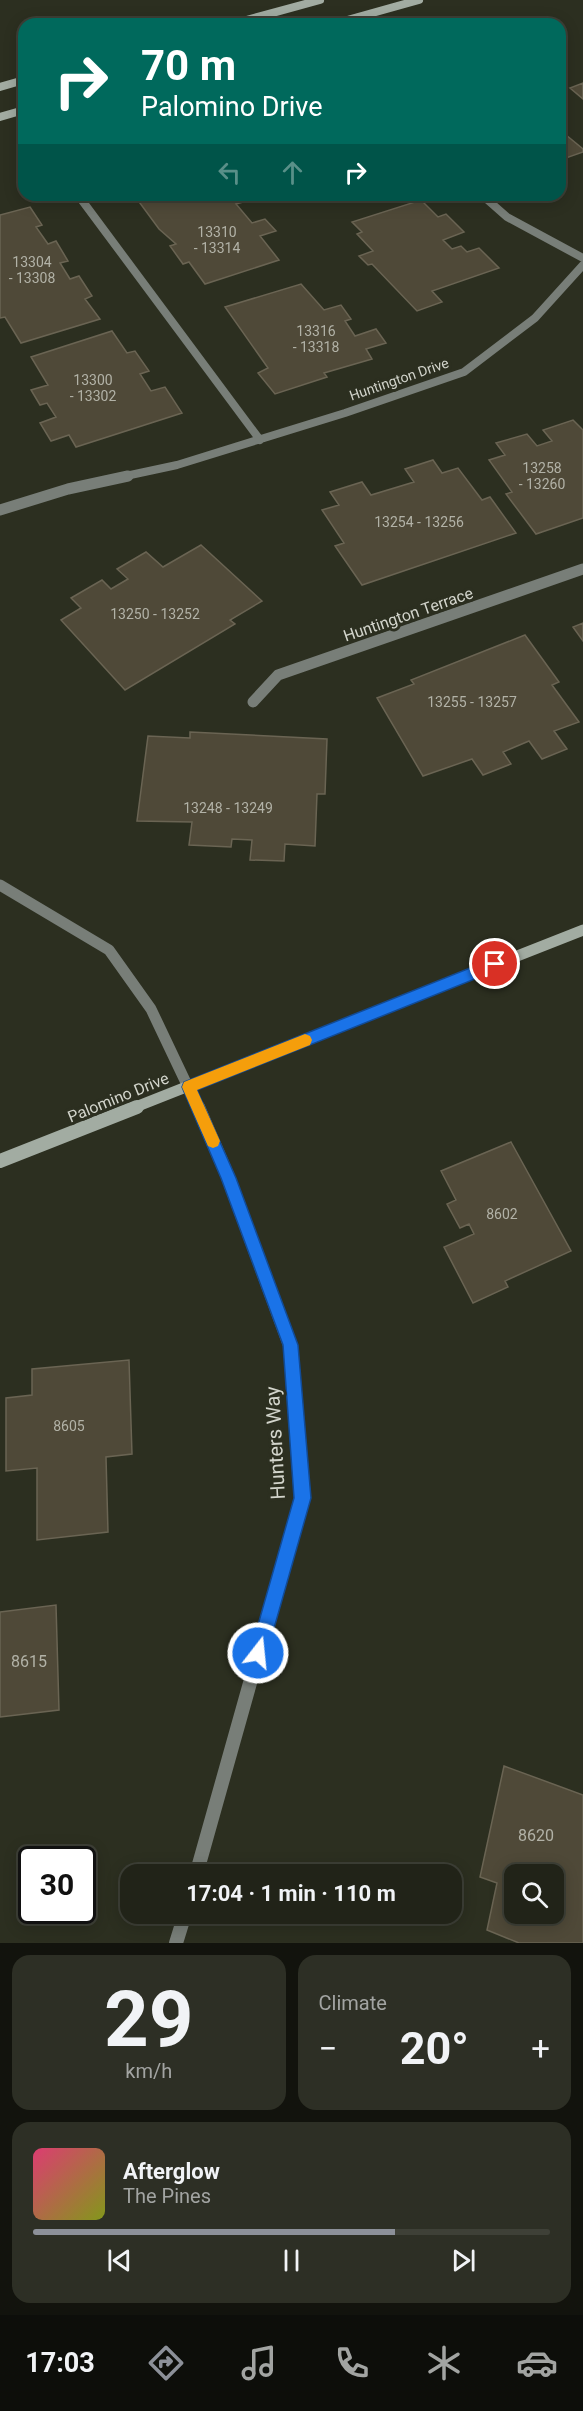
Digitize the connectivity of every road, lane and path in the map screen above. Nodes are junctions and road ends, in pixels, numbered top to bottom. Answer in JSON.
{"nodes":[{"id":1,"x":320,"y":0,"type":"edge"},
{"id":2,"x":419,"y":0,"type":"edge"},
{"id":3,"x":254,"y":18,"type":"edge"},
{"id":4,"x":354,"y":18,"type":"edge"},
{"id":5,"x":18,"y":82,"type":"edge"},
{"id":6,"x":0,"y":87,"type":"edge"},
{"id":7,"x":18,"y":112,"type":"edge"},
{"id":8,"x":0,"y":117,"type":"edge"},
{"id":9,"x":82,"y":201,"type":"edge"},
{"id":10,"x":489,"y":201,"type":"edge"},
{"id":11,"x":583,"y":258,"type":"edge"},
{"id":12,"x":583,"y":265,"type":"edge"},
{"id":13,"x":260,"y":440,"type":"junction"},
{"id":14,"x":0,"y":510,"type":"edge"},
{"id":15,"x":583,"y":569,"type":"edge"},
{"id":16,"x":253,"y":702,"type":"dead end"},
{"id":17,"x":0,"y":885,"type":"edge"},
{"id":18,"x":583,"y":930,"type":"edge"},
{"id":19,"x":189,"y":1087,"type":"junction"},
{"id":20,"x":0,"y":1161,"type":"edge"},
{"id":21,"x":199,"y":1864,"type":"edge"},
{"id":22,"x":182,"y":1924,"type":"edge"},
{"id":23,"x":176,"y":1943,"type":"edge"}],
"edges":[{"from":1,"to":3,"type":"street"},
{"from":2,"to":4,"type":"street"},
{"from":5,"to":6,"type":"street"},
{"from":7,"to":8,"type":"street"},
{"from":9,"to":13,"type":"street"},
{"from":10,"to":11,"type":"street"},
{"from":12,"to":13,"type":"street","name":"Huntington Drive"},
{"from":13,"to":14,"type":"street","name":"Huntington Drive"},
{"from":15,"to":16,"type":"street","name":"Huntington Terrace"},
{"from":17,"to":19,"type":"street"},
{"from":18,"to":19,"type":"street","name":"Palomino Drive"},
{"from":19,"to":20,"type":"street","name":"Palomino Drive"},
{"from":19,"to":21,"type":"street","name":"Hunters Way"},
{"from":22,"to":23,"type":"street"}]}
